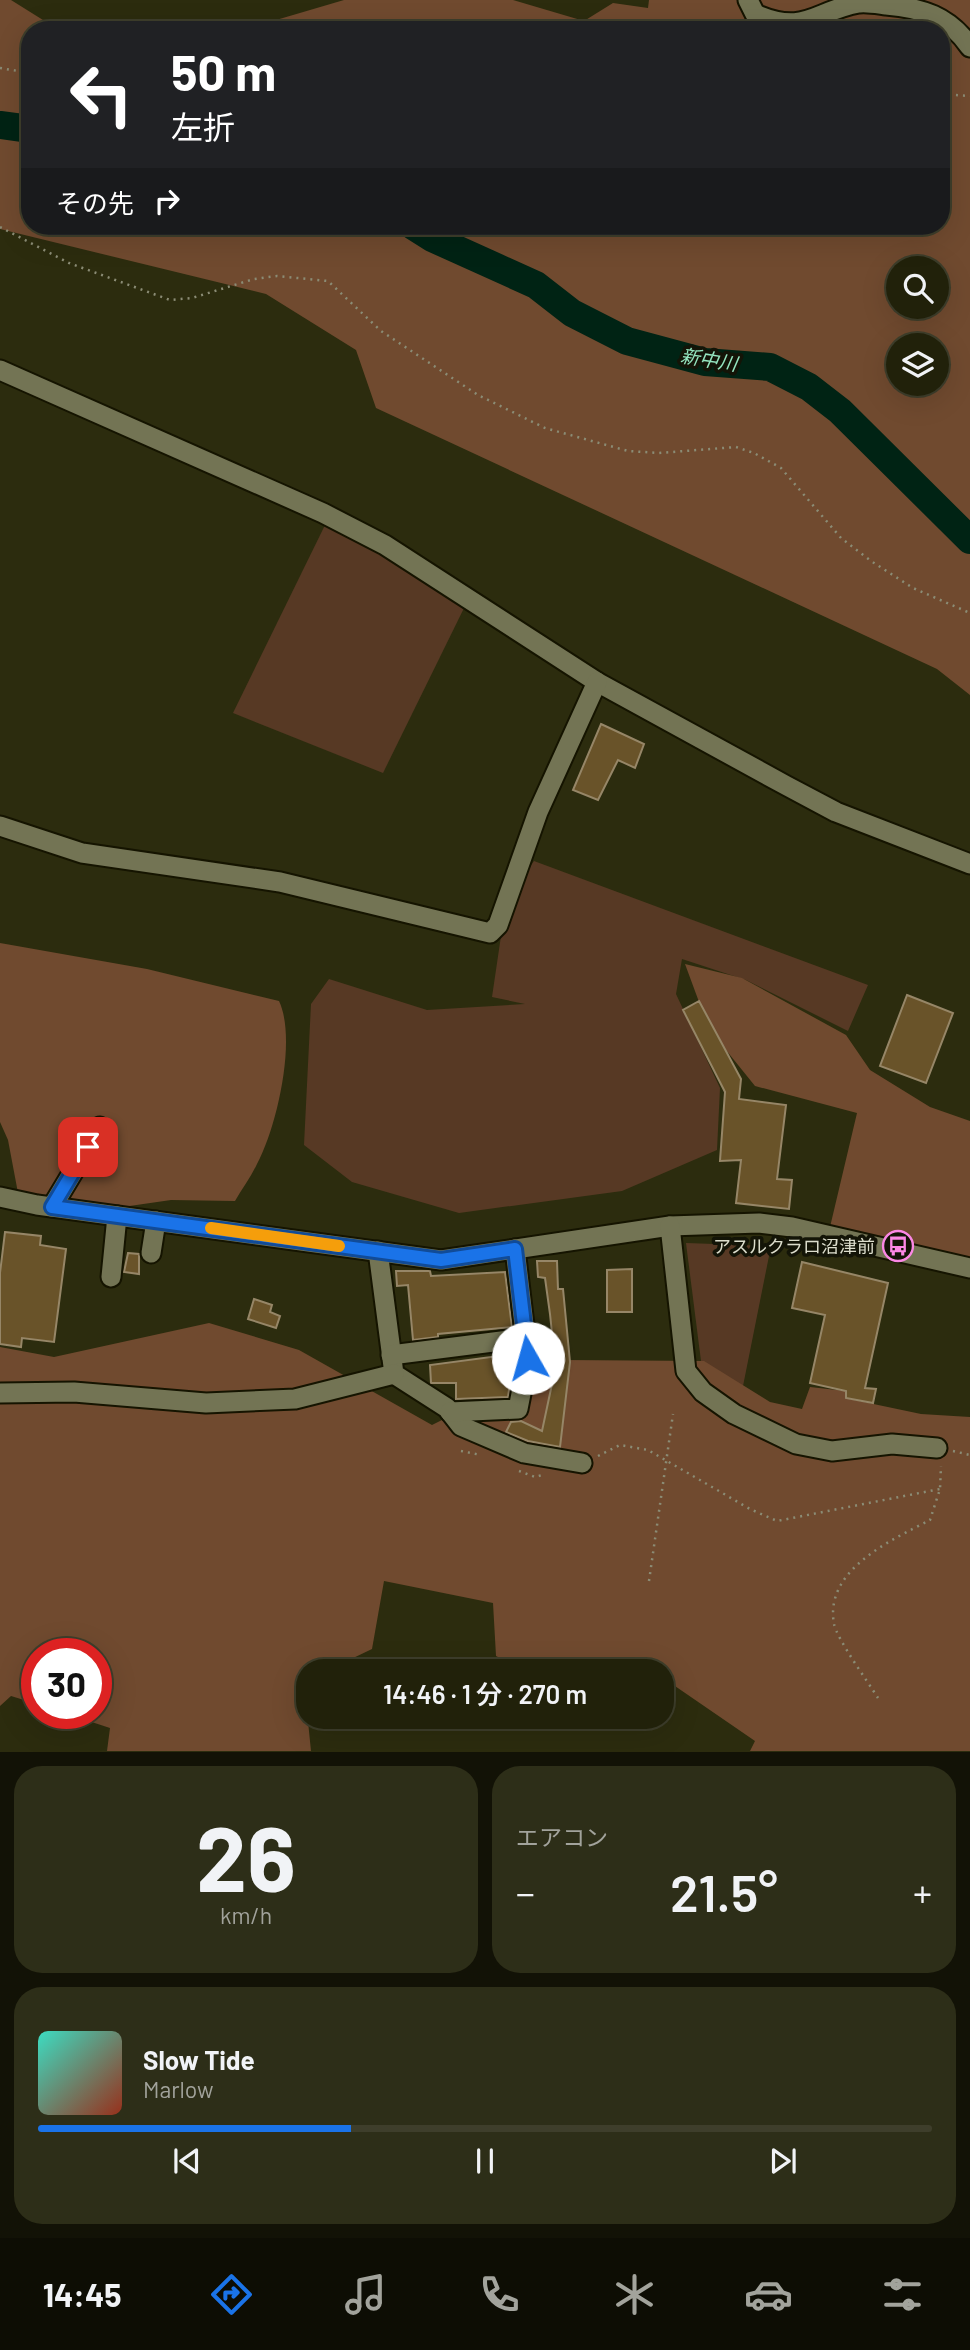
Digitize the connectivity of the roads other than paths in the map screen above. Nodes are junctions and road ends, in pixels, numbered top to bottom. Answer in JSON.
{"nodes":[{"id":1,"x":748,"y":0,"type":"edge"},
{"id":2,"x":771,"y":21,"type":"edge"},
{"id":3,"x":809,"y":21,"type":"edge"},
{"id":4,"x":946,"y":21,"type":"edge"},
{"id":5,"x":950,"y":25,"type":"edge"},
{"id":6,"x":970,"y":47,"type":"edge"},
{"id":7,"x":0,"y":370,"type":"edge"},
{"id":8,"x":597,"y":682,"type":"junction"},
{"id":9,"x":0,"y":826,"type":"edge"},
{"id":10,"x":970,"y":864,"type":"edge"},
{"id":11,"x":100,"y":1127,"type":"dead end"},
{"id":12,"x":0,"y":1197,"type":"edge"},
{"id":13,"x":52,"y":1207,"type":"junction"},
{"id":14,"x":117,"y":1216,"type":"junction"},
{"id":15,"x":156,"y":1221,"type":"junction"},
{"id":16,"x":670,"y":1226,"type":"junction"},
{"id":17,"x":515,"y":1249,"type":"junction"},
{"id":18,"x":378,"y":1251,"type":"junction"},
{"id":19,"x":151,"y":1253,"type":"dead end"},
{"id":20,"x":970,"y":1268,"type":"edge"},
{"id":21,"x":111,"y":1277,"type":"dead end"},
{"id":22,"x":526,"y":1338,"type":"junction"},
{"id":23,"x":392,"y":1364,"type":"junction"},
{"id":24,"x":0,"y":1393,"type":"edge"},
{"id":25,"x":450,"y":1412,"type":"junction"},
{"id":26,"x":937,"y":1448,"type":"road end"},
{"id":27,"x":582,"y":1463,"type":"road end"}],
"edges":[{"from":1,"to":2,"type":"street"},
{"from":3,"to":4,"type":"street"},
{"from":5,"to":6,"type":"street"},
{"from":7,"to":8,"type":"street"},
{"from":8,"to":9,"type":"street"},
{"from":8,"to":10,"type":"street"},
{"from":11,"to":13,"type":"street"},
{"from":12,"to":13,"type":"street"},
{"from":13,"to":14,"type":"street"},
{"from":14,"to":15,"type":"street"},
{"from":14,"to":21,"type":"street"},
{"from":15,"to":18,"type":"street"},
{"from":15,"to":19,"type":"street"},
{"from":16,"to":17,"type":"street"},
{"from":16,"to":20,"type":"street"},
{"from":16,"to":26,"type":"street"},
{"from":17,"to":18,"type":"street"},
{"from":17,"to":22,"type":"street"},
{"from":18,"to":23,"type":"street"},
{"from":22,"to":23,"type":"street"},
{"from":22,"to":25,"type":"street"},
{"from":23,"to":24,"type":"street"},
{"from":23,"to":25,"type":"street"},
{"from":25,"to":27,"type":"street"}]}
